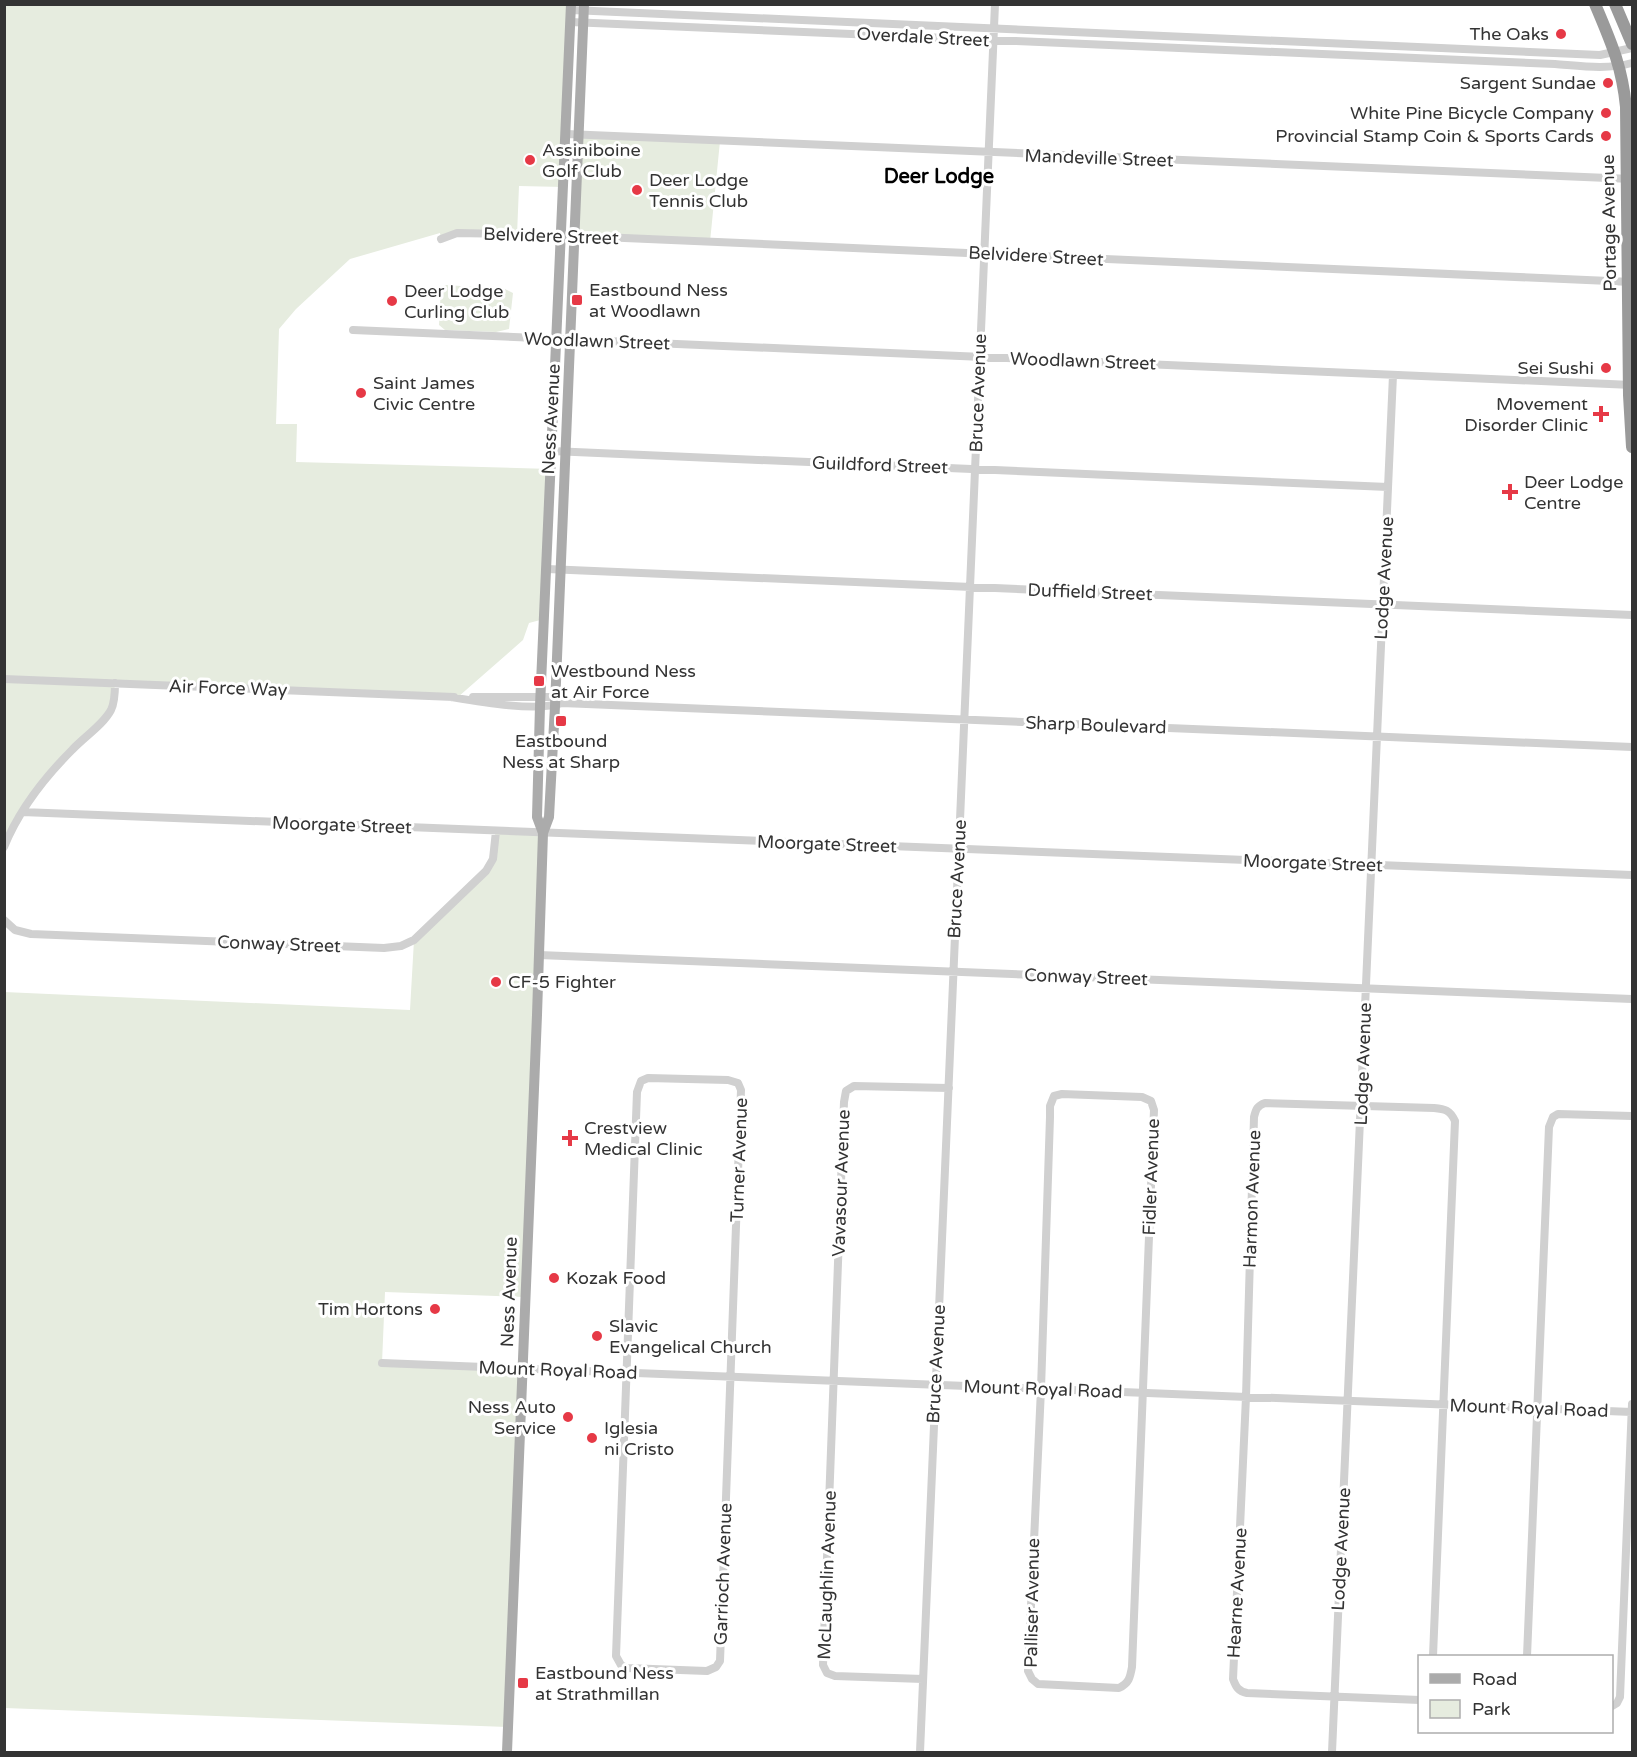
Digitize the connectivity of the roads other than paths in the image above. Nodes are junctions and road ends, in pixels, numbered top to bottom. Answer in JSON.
{"nodes":[{"id":1,"x":994,"y":4,"type":"edge"},
{"id":2,"x":1595,"y":4,"type":"edge"},
{"id":3,"x":1615,"y":4,"type":"edge"},
{"id":4,"x":571,"y":12,"type":"edge"},
{"id":5,"x":584,"y":13,"type":"edge"},
{"id":6,"x":993,"y":28,"type":"junction"},
{"id":7,"x":993,"y":40,"type":"junction"},
{"id":8,"x":1276,"y":40,"type":"junction"},
{"id":9,"x":1632,"y":46,"type":"edge"},
{"id":10,"x":1276,"y":52,"type":"junction"},
{"id":11,"x":1615,"y":52,"type":"junction"},
{"id":12,"x":1632,"y":63,"type":"edge"},
{"id":13,"x":1620,"y":66,"type":"junction"},
{"id":14,"x":566,"y":134,"type":"junction"},
{"id":15,"x":579,"y":134,"type":"junction"},
{"id":16,"x":988,"y":153,"type":"junction"},
{"id":17,"x":1629,"y":179,"type":"edge"},
{"id":18,"x":561,"y":236,"type":"junction"},
{"id":19,"x":575,"y":236,"type":"junction"},
{"id":20,"x":441,"y":239,"type":"dead end"},
{"id":21,"x":984,"y":253,"type":"junction"},
{"id":22,"x":1630,"y":282,"type":"edge"},
{"id":23,"x":353,"y":330,"type":"dead end"},
{"id":24,"x":556,"y":339,"type":"junction"},
{"id":25,"x":571,"y":340,"type":"junction"},
{"id":26,"x":980,"y":357,"type":"junction"},
{"id":27,"x":1393,"y":375,"type":"junction"},
{"id":28,"x":1631,"y":386,"type":"edge"},
{"id":29,"x":1632,"y":447,"type":"edge"},
{"id":30,"x":552,"y":452,"type":"junction"},
{"id":31,"x":565,"y":452,"type":"junction"},
{"id":32,"x":975,"y":469,"type":"junction"},
{"id":33,"x":1388,"y":487,"type":"junction"},
{"id":34,"x":547,"y":569,"type":"junction"},
{"id":35,"x":560,"y":569,"type":"junction"},
{"id":36,"x":970,"y":587,"type":"junction"},
{"id":37,"x":1383,"y":604,"type":"junction"},
{"id":38,"x":1632,"y":615,"type":"edge"},
{"id":39,"x":4,"y":679,"type":"edge"},
{"id":40,"x":115,"y":683,"type":"junction"},
{"id":41,"x":540,"y":702,"type":"junction"},
{"id":42,"x":557,"y":702,"type":"junction"},
{"id":43,"x":965,"y":720,"type":"junction"},
{"id":44,"x":1377,"y":736,"type":"junction"},
{"id":45,"x":1632,"y":747,"type":"edge"},
{"id":46,"x":22,"y":812,"type":"junction"},
{"id":47,"x":496,"y":831,"type":"junction"},
{"id":48,"x":543,"y":833,"type":"junction"},
{"id":49,"x":4,"y":848,"type":"edge"},
{"id":50,"x":959,"y":849,"type":"junction"},
{"id":51,"x":1371,"y":865,"type":"junction"},
{"id":52,"x":1632,"y":875,"type":"edge"},
{"id":53,"x":4,"y":920,"type":"edge"},
{"id":54,"x":539,"y":956,"type":"junction"},
{"id":55,"x":953,"y":972,"type":"junction"},
{"id":56,"x":1366,"y":988,"type":"junction"},
{"id":57,"x":1632,"y":999,"type":"edge"},
{"id":58,"x":949,"y":1088,"type":"junction"},
{"id":59,"x":1361,"y":1105,"type":"junction"},
{"id":60,"x":1632,"y":1116,"type":"edge"},
{"id":61,"x":382,"y":1363,"type":"dead end"},
{"id":62,"x":522,"y":1368,"type":"junction"},
{"id":63,"x":626,"y":1372,"type":"junction"},
{"id":64,"x":730,"y":1376,"type":"junction"},
{"id":65,"x":834,"y":1381,"type":"junction"},
{"id":66,"x":935,"y":1385,"type":"junction"},
{"id":67,"x":1041,"y":1389,"type":"junction"},
{"id":68,"x":1144,"y":1393,"type":"junction"},
{"id":69,"x":1246,"y":1396,"type":"junction"},
{"id":70,"x":1348,"y":1400,"type":"junction"},
{"id":71,"x":1444,"y":1404,"type":"junction"},
{"id":72,"x":1632,"y":1404,"type":"edge"},
{"id":73,"x":1538,"y":1408,"type":"junction"},
{"id":74,"x":1632,"y":1412,"type":"edge"},
{"id":75,"x":1433,"y":1655,"type":"edge"},
{"id":76,"x":1527,"y":1655,"type":"edge"},
{"id":77,"x":923,"y":1679,"type":"junction"},
{"id":78,"x":1335,"y":1697,"type":"junction"},
{"id":79,"x":1418,"y":1700,"type":"edge"},
{"id":80,"x":1613,"y":1705,"type":"edge"},
{"id":81,"x":507,"y":1752,"type":"edge"},
{"id":82,"x":920,"y":1752,"type":"edge"},
{"id":83,"x":1332,"y":1752,"type":"edge"}],
"edges":[{"from":1,"to":6,"type":"street","name":"Bruce Avenue"},
{"from":2,"to":11,"type":"highway","name":"Portage Avenue"},
{"from":3,"to":9,"type":"highway"},
{"from":4,"to":5,"type":"street","name":"Overdale Street"},
{"from":4,"to":14,"type":"main road","name":"Ness Avenue"},
{"from":5,"to":6,"type":"street","name":"Overdale Street"},
{"from":5,"to":7,"type":"street","name":"Overdale Street"},
{"from":5,"to":15,"type":"main road","name":"Ness Avenue"},
{"from":6,"to":7,"type":"street","name":"Bruce Avenue"},
{"from":6,"to":8,"type":"street","name":"Overdale Street"},
{"from":7,"to":10,"type":"street","name":"Overdale Street"},
{"from":7,"to":16,"type":"street","name":"Bruce Avenue"},
{"from":8,"to":10,"type":"street"},
{"from":8,"to":11,"type":"street","name":"Overdale Street"},
{"from":9,"to":11,"type":"street","name":"Overdale Street"},
{"from":10,"to":13,"type":"street","name":"Overdale Street"},
{"from":11,"to":13,"type":"highway","name":"Portage Avenue"},
{"from":12,"to":13,"type":"street","name":"Overdale Street"},
{"from":13,"to":17,"type":"highway","name":"Portage Avenue"},
{"from":14,"to":15,"type":"street","name":"Mandeville Street"},
{"from":14,"to":18,"type":"main road","name":"Ness Avenue"},
{"from":15,"to":16,"type":"street","name":"Mandeville Street"},
{"from":15,"to":19,"type":"main road","name":"Ness Avenue"},
{"from":16,"to":17,"type":"street","name":"Mandeville Street"},
{"from":16,"to":21,"type":"street","name":"Bruce Avenue"},
{"from":17,"to":22,"type":"highway","name":"Portage Avenue"},
{"from":18,"to":19,"type":"street","name":"Belvidere Street"},
{"from":18,"to":20,"type":"street","name":"Belvidere Street"},
{"from":18,"to":24,"type":"main road","name":"Ness Avenue"},
{"from":19,"to":21,"type":"street","name":"Belvidere Street"},
{"from":19,"to":25,"type":"main road","name":"Ness Avenue"},
{"from":21,"to":22,"type":"street","name":"Belvidere Street"},
{"from":21,"to":26,"type":"street","name":"Bruce Avenue"},
{"from":22,"to":28,"type":"highway","name":"Portage Avenue"},
{"from":23,"to":24,"type":"street","name":"Woodlawn Street"},
{"from":24,"to":25,"type":"street","name":"Woodlawn Street"},
{"from":24,"to":30,"type":"main road","name":"Ness Avenue"},
{"from":25,"to":26,"type":"street","name":"Woodlawn Street"},
{"from":25,"to":31,"type":"main road","name":"Ness Avenue"},
{"from":26,"to":27,"type":"street","name":"Woodlawn Street"},
{"from":26,"to":32,"type":"street","name":"Bruce Avenue"},
{"from":27,"to":28,"type":"street","name":"Woodlawn Street"},
{"from":27,"to":33,"type":"street","name":"Lodge Avenue"},
{"from":28,"to":29,"type":"highway","name":"Portage Avenue"},
{"from":30,"to":31,"type":"street","name":"Guildford Street"},
{"from":30,"to":34,"type":"main road","name":"Ness Avenue"},
{"from":31,"to":32,"type":"street","name":"Guildford Street"},
{"from":31,"to":35,"type":"main road","name":"Ness Avenue"},
{"from":32,"to":33,"type":"street","name":"Guildford Street"},
{"from":32,"to":36,"type":"street","name":"Bruce Avenue"},
{"from":33,"to":37,"type":"street","name":"Lodge Avenue"},
{"from":34,"to":35,"type":"street","name":"Duffield Street"},
{"from":34,"to":41,"type":"main road","name":"Ness Avenue"},
{"from":35,"to":36,"type":"street","name":"Duffield Street"},
{"from":35,"to":42,"type":"main road","name":"Ness Avenue"},
{"from":36,"to":37,"type":"street","name":"Duffield Street"},
{"from":36,"to":43,"type":"street","name":"Bruce Avenue"},
{"from":37,"to":38,"type":"street","name":"Duffield Street"},
{"from":37,"to":44,"type":"street","name":"Lodge Avenue"},
{"from":39,"to":40,"type":"street","name":"Air Force Way"},
{"from":40,"to":41,"type":"street","name":"Air Force Way"},
{"from":40,"to":46,"type":"street"},
{"from":41,"to":42,"type":"street","name":"Air Force Way"},
{"from":41,"to":48,"type":"main road","name":"Ness Avenue"},
{"from":42,"to":43,"type":"street","name":"Sharp Boulevard"},
{"from":42,"to":48,"type":"main road","name":"Ness Avenue"},
{"from":43,"to":44,"type":"street","name":"Sharp Boulevard"},
{"from":43,"to":50,"type":"street","name":"Bruce Avenue"},
{"from":44,"to":45,"type":"street","name":"Sharp Boulevard"},
{"from":44,"to":51,"type":"street","name":"Lodge Avenue"},
{"from":46,"to":47,"type":"street","name":"Moorgate Street"},
{"from":46,"to":49,"type":"street"},
{"from":47,"to":48,"type":"street","name":"Moorgate Street"},
{"from":47,"to":53,"type":"street","name":"Conway Street"},
{"from":48,"to":50,"type":"street","name":"Moorgate Street"},
{"from":48,"to":54,"type":"main road","name":"Ness Avenue"},
{"from":50,"to":51,"type":"street","name":"Moorgate Street"},
{"from":50,"to":55,"type":"street","name":"Bruce Avenue"},
{"from":51,"to":52,"type":"street","name":"Moorgate Street"},
{"from":51,"to":56,"type":"street","name":"Lodge Avenue"},
{"from":54,"to":55,"type":"street","name":"Conway Street"},
{"from":54,"to":62,"type":"main road","name":"Ness Avenue"},
{"from":55,"to":56,"type":"street","name":"Conway Street"},
{"from":55,"to":58,"type":"street","name":"Bruce Avenue"},
{"from":56,"to":57,"type":"street","name":"Conway Street"},
{"from":56,"to":59,"type":"street","name":"Lodge Avenue"},
{"from":58,"to":65,"type":"street","name":"Vavasour Avenue"},
{"from":58,"to":66,"type":"street","name":"Bruce Avenue"},
{"from":59,"to":69,"type":"street","name":"Harmon Avenue"},
{"from":59,"to":70,"type":"street","name":"Lodge Avenue"},
{"from":59,"to":71,"type":"street"},
{"from":60,"to":73,"type":"street"},
{"from":61,"to":62,"type":"street","name":"Mount Royal Road"},
{"from":62,"to":63,"type":"street","name":"Mount Royal Road"},
{"from":62,"to":81,"type":"main road","name":"Ness Avenue"},
{"from":63,"to":64,"type":"street","name":"Mount Royal Road"},
{"from":63,"to":64,"type":"street","name":"Garrioch Avenue"},
{"from":63,"to":64,"type":"street","name":"Turner Avenue"},
{"from":64,"to":65,"type":"street","name":"Mount Royal Road"},
{"from":65,"to":66,"type":"street","name":"Mount Royal Road"},
{"from":65,"to":77,"type":"street","name":"McLaughlin Avenue"},
{"from":66,"to":67,"type":"street","name":"Mount Royal Road"},
{"from":66,"to":77,"type":"street","name":"Bruce Avenue"},
{"from":67,"to":68,"type":"street","name":"Mount Royal Road"},
{"from":67,"to":68,"type":"street","name":"Palliser Avenue"},
{"from":67,"to":68,"type":"street","name":"Fidler Avenue"},
{"from":68,"to":69,"type":"street","name":"Mount Royal Road"},
{"from":69,"to":70,"type":"street","name":"Mount Royal Road"},
{"from":69,"to":78,"type":"street","name":"Hearne Avenue"},
{"from":70,"to":71,"type":"street","name":"Mount Royal Road"},
{"from":70,"to":78,"type":"street","name":"Lodge Avenue"},
{"from":71,"to":73,"type":"street","name":"Mount Royal Road"},
{"from":71,"to":75,"type":"street"},
{"from":72,"to":74,"type":"street"},
{"from":73,"to":74,"type":"street","name":"Mount Royal Road"},
{"from":73,"to":76,"type":"street"},
{"from":74,"to":80,"type":"street"},
{"from":77,"to":82,"type":"street","name":"Bruce Avenue"},
{"from":78,"to":79,"type":"street"},
{"from":78,"to":83,"type":"street","name":"Lodge Avenue"}]}
